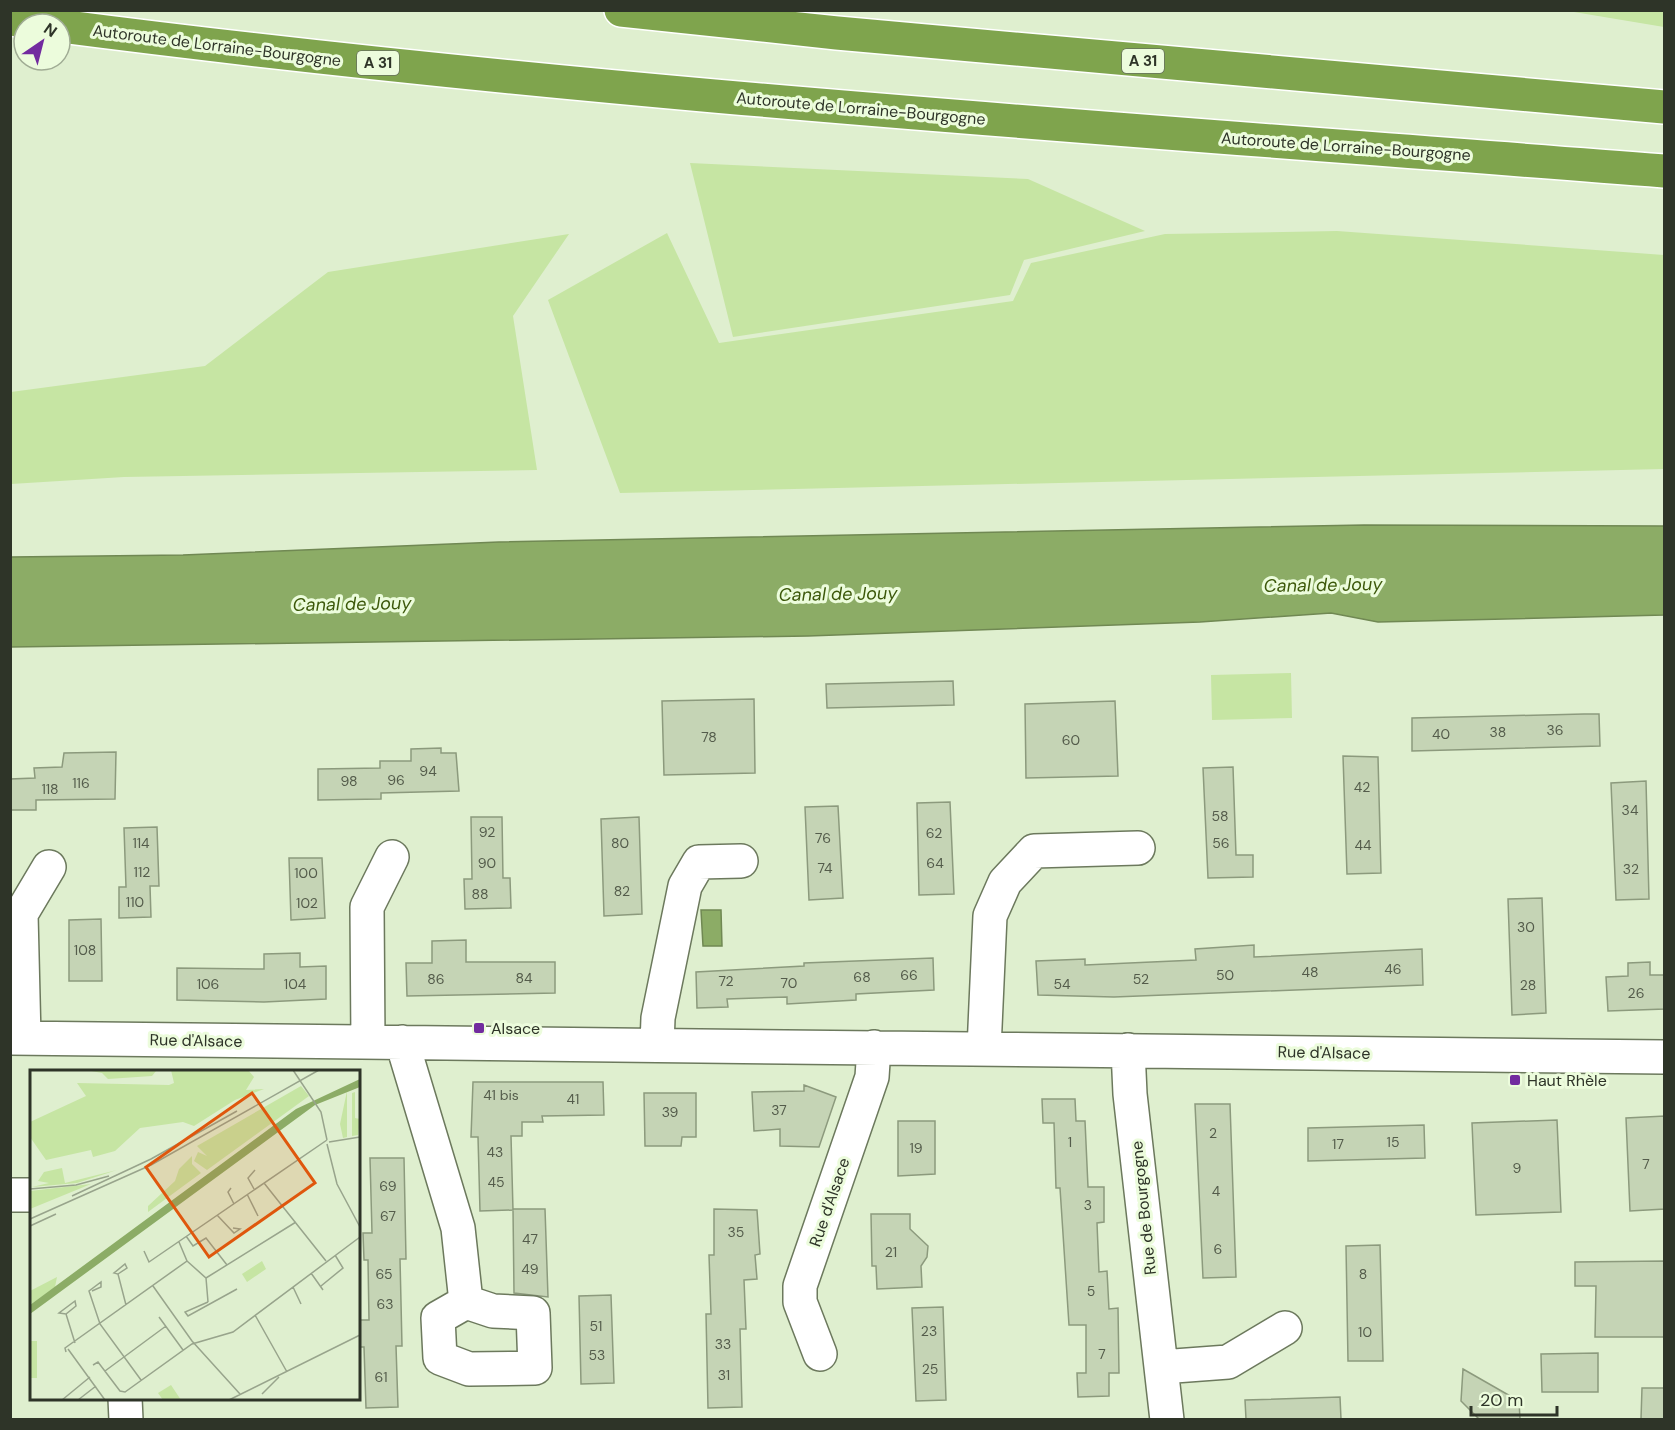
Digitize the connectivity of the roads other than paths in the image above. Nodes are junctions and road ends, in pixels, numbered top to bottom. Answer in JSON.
{"nodes":[{"id":1,"x":621,"y":10,"type":"edge"},
{"id":2,"x":72,"y":27,"type":"edge"},
{"id":3,"x":1665,"y":107,"type":"edge"},
{"id":4,"x":1665,"y":171,"type":"edge"},
{"id":5,"x":1138,"y":848,"type":"dead end"},
{"id":6,"x":392,"y":857,"type":"dead end"},
{"id":7,"x":741,"y":861,"type":"dead end"},
{"id":8,"x":49,"y":867,"type":"dead end"},
{"id":9,"x":17,"y":1038,"type":"edge"},
{"id":10,"x":368,"y":1042,"type":"junction"},
{"id":11,"x":402,"y":1042,"type":"junction"},
{"id":12,"x":657,"y":1045,"type":"junction"},
{"id":13,"x":874,"y":1047,"type":"junction"},
{"id":14,"x":984,"y":1048,"type":"junction"},
{"id":15,"x":1128,"y":1050,"type":"junction"},
{"id":16,"x":1665,"y":1057,"type":"edge"},
{"id":17,"x":10,"y":1195,"type":"edge"},
{"id":18,"x":30,"y":1195,"type":"edge"},
{"id":19,"x":466,"y":1302,"type":"dead end"},
{"id":20,"x":1285,"y":1328,"type":"dead end"},
{"id":21,"x":820,"y":1354,"type":"dead end"},
{"id":22,"x":1161,"y":1366,"type":"junction"},
{"id":23,"x":126,"y":1400,"type":"edge"},
{"id":24,"x":126,"y":1419,"type":"edge"},
{"id":25,"x":1167,"y":1419,"type":"edge"}],
"edges":[{"from":1,"to":3,"type":"highway","number":"A 31"},
{"from":2,"to":4,"type":"highway","name":"Autoroute de Lorraine-Bourgogne","number":"A 31"},
{"from":5,"to":14,"type":"street"},
{"from":6,"to":10,"type":"street"},
{"from":7,"to":12,"type":"street"},
{"from":8,"to":9,"type":"street","name":"Rue d'Alsace"},
{"from":9,"to":10,"type":"street","name":"Rue d'Alsace"},
{"from":10,"to":11,"type":"street","name":"Rue d'Alsace"},
{"from":11,"to":12,"type":"street","name":"Rue d'Alsace"},
{"from":11,"to":19,"type":"street"},
{"from":12,"to":13,"type":"street","name":"Rue d'Alsace"},
{"from":13,"to":14,"type":"street","name":"Rue d'Alsace"},
{"from":13,"to":21,"type":"street","name":"Rue d'Alsace"},
{"from":14,"to":15,"type":"street","name":"Rue d'Alsace"},
{"from":15,"to":16,"type":"street","name":"Rue d'Alsace"},
{"from":15,"to":22,"type":"street","name":"Rue de Bourgogne"},
{"from":17,"to":18,"type":"street"},
{"from":20,"to":22,"type":"street"},
{"from":22,"to":25,"type":"street","name":"Rue de Bourgogne"},
{"from":23,"to":24,"type":"street"}]}
